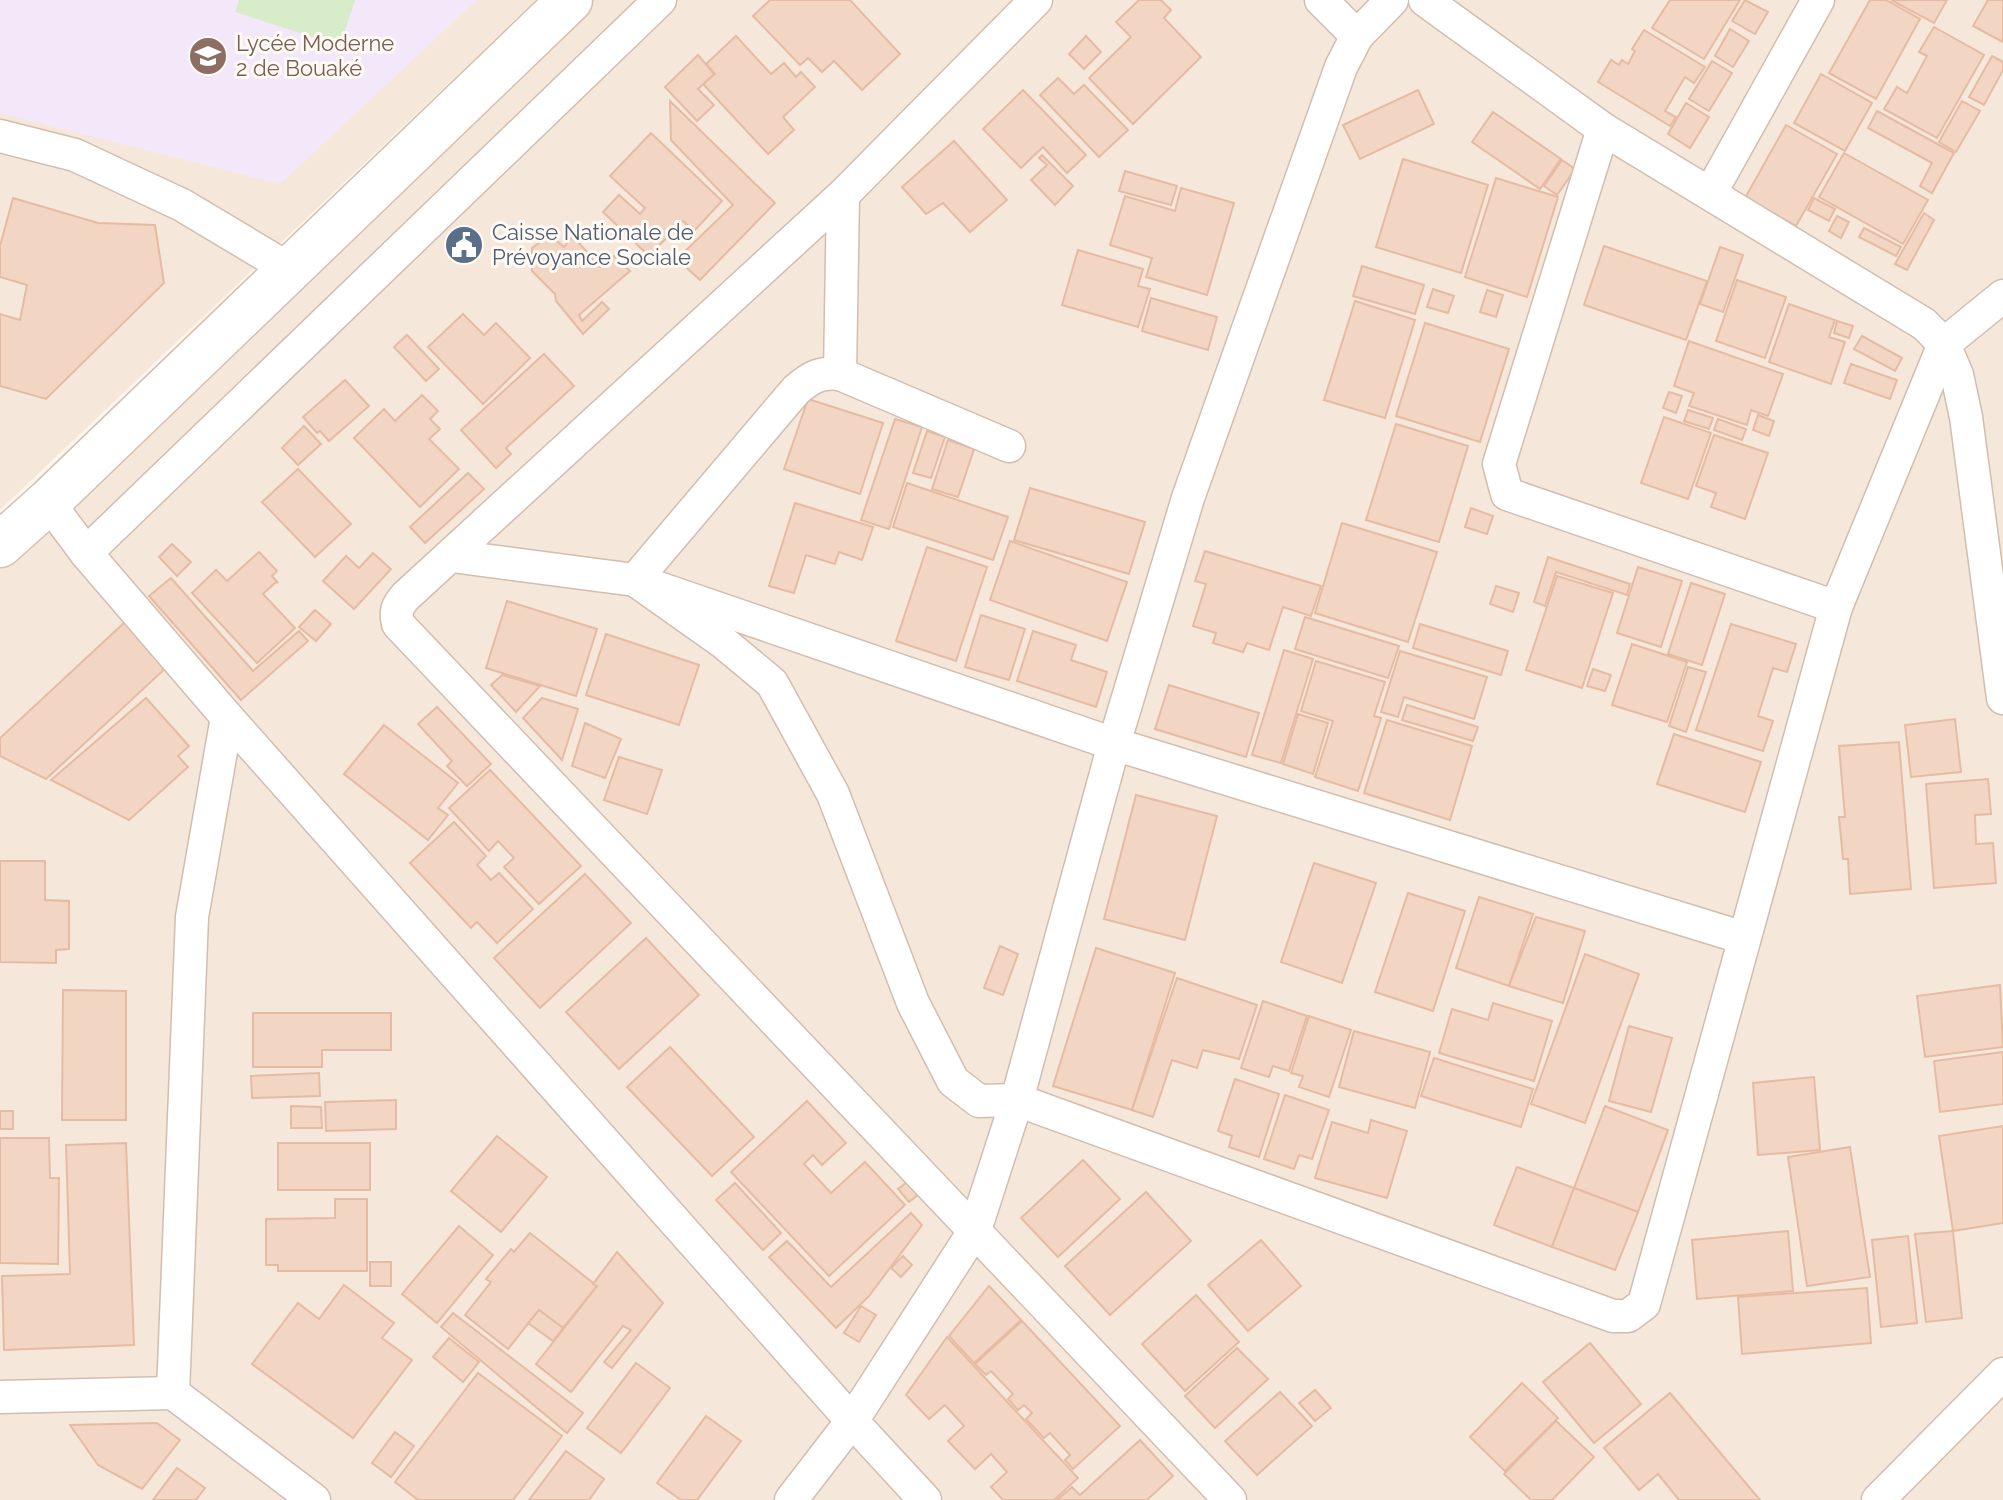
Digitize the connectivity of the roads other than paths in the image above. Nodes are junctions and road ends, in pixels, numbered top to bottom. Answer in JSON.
{"nodes":[{"id":1,"x":570,"y":0,"type":"edge"},
{"id":2,"x":660,"y":0,"type":"edge"},
{"id":3,"x":1036,"y":0,"type":"edge"},
{"id":4,"x":1321,"y":0,"type":"edge"},
{"id":5,"x":1392,"y":0,"type":"edge"},
{"id":6,"x":1425,"y":0,"type":"edge"},
{"id":7,"x":1818,"y":0,"type":"edge"},
{"id":8,"x":1357,"y":36,"type":"junction"},
{"id":9,"x":1603,"y":129,"type":"junction"},
{"id":10,"x":0,"y":136,"type":"edge"},
{"id":11,"x":1711,"y":192,"type":"junction"},
{"id":12,"x":843,"y":195,"type":"junction"},
{"id":13,"x":289,"y":269,"type":"junction"},
{"id":14,"x":2003,"y":296,"type":"edge"},
{"id":15,"x":1944,"y":344,"type":"junction"},
{"id":16,"x":840,"y":374,"type":"junction"},
{"id":17,"x":1009,"y":446,"type":"dead end"},
{"id":18,"x":48,"y":502,"type":"junction"},
{"id":19,"x":0,"y":545,"type":"edge"},
{"id":20,"x":86,"y":553,"type":"junction"},
{"id":21,"x":452,"y":556,"type":"junction"},
{"id":22,"x":635,"y":580,"type":"junction"},
{"id":23,"x":1836,"y":607,"type":"junction"},
{"id":24,"x":2003,"y":698,"type":"edge"},
{"id":25,"x":227,"y":717,"type":"junction"},
{"id":26,"x":1114,"y":744,"type":"junction"},
{"id":27,"x":1744,"y":938,"type":"junction"},
{"id":28,"x":1017,"y":1100,"type":"junction"},
{"id":29,"x":975,"y":1230,"type":"junction"},
{"id":30,"x":2003,"y":1374,"type":"edge"},
{"id":31,"x":173,"y":1393,"type":"junction"},
{"id":32,"x":0,"y":1397,"type":"edge"},
{"id":33,"x":852,"y":1421,"type":"junction"},
{"id":34,"x":314,"y":1500,"type":"edge"},
{"id":35,"x":791,"y":1500,"type":"edge"},
{"id":36,"x":925,"y":1500,"type":"edge"},
{"id":37,"x":1230,"y":1500,"type":"edge"},
{"id":38,"x":1878,"y":1500,"type":"edge"}],
"edges":[{"from":1,"to":13,"type":"street"},
{"from":2,"to":20,"type":"street"},
{"from":3,"to":12,"type":"street"},
{"from":4,"to":8,"type":"street"},
{"from":5,"to":8,"type":"street"},
{"from":6,"to":9,"type":"street"},
{"from":7,"to":11,"type":"street"},
{"from":8,"to":26,"type":"street"},
{"from":9,"to":11,"type":"street"},
{"from":9,"to":23,"type":"street"},
{"from":10,"to":13,"type":"street"},
{"from":11,"to":15,"type":"street"},
{"from":12,"to":16,"type":"street"},
{"from":12,"to":21,"type":"street"},
{"from":13,"to":18,"type":"street"},
{"from":14,"to":15,"type":"street"},
{"from":15,"to":23,"type":"street"},
{"from":15,"to":24,"type":"street"},
{"from":16,"to":17,"type":"street"},
{"from":16,"to":22,"type":"street"},
{"from":18,"to":19,"type":"street"},
{"from":18,"to":20,"type":"street"},
{"from":20,"to":25,"type":"street"},
{"from":21,"to":22,"type":"street"},
{"from":21,"to":29,"type":"street"},
{"from":22,"to":26,"type":"street"},
{"from":22,"to":28,"type":"street"},
{"from":23,"to":27,"type":"street"},
{"from":25,"to":31,"type":"street"},
{"from":25,"to":33,"type":"street"},
{"from":26,"to":27,"type":"street"},
{"from":26,"to":28,"type":"street"},
{"from":27,"to":28,"type":"street"},
{"from":28,"to":29,"type":"street"},
{"from":29,"to":33,"type":"street"},
{"from":29,"to":37,"type":"street"},
{"from":30,"to":38,"type":"street"},
{"from":31,"to":32,"type":"street"},
{"from":31,"to":34,"type":"street"},
{"from":33,"to":35,"type":"street"},
{"from":33,"to":36,"type":"street"}]}
